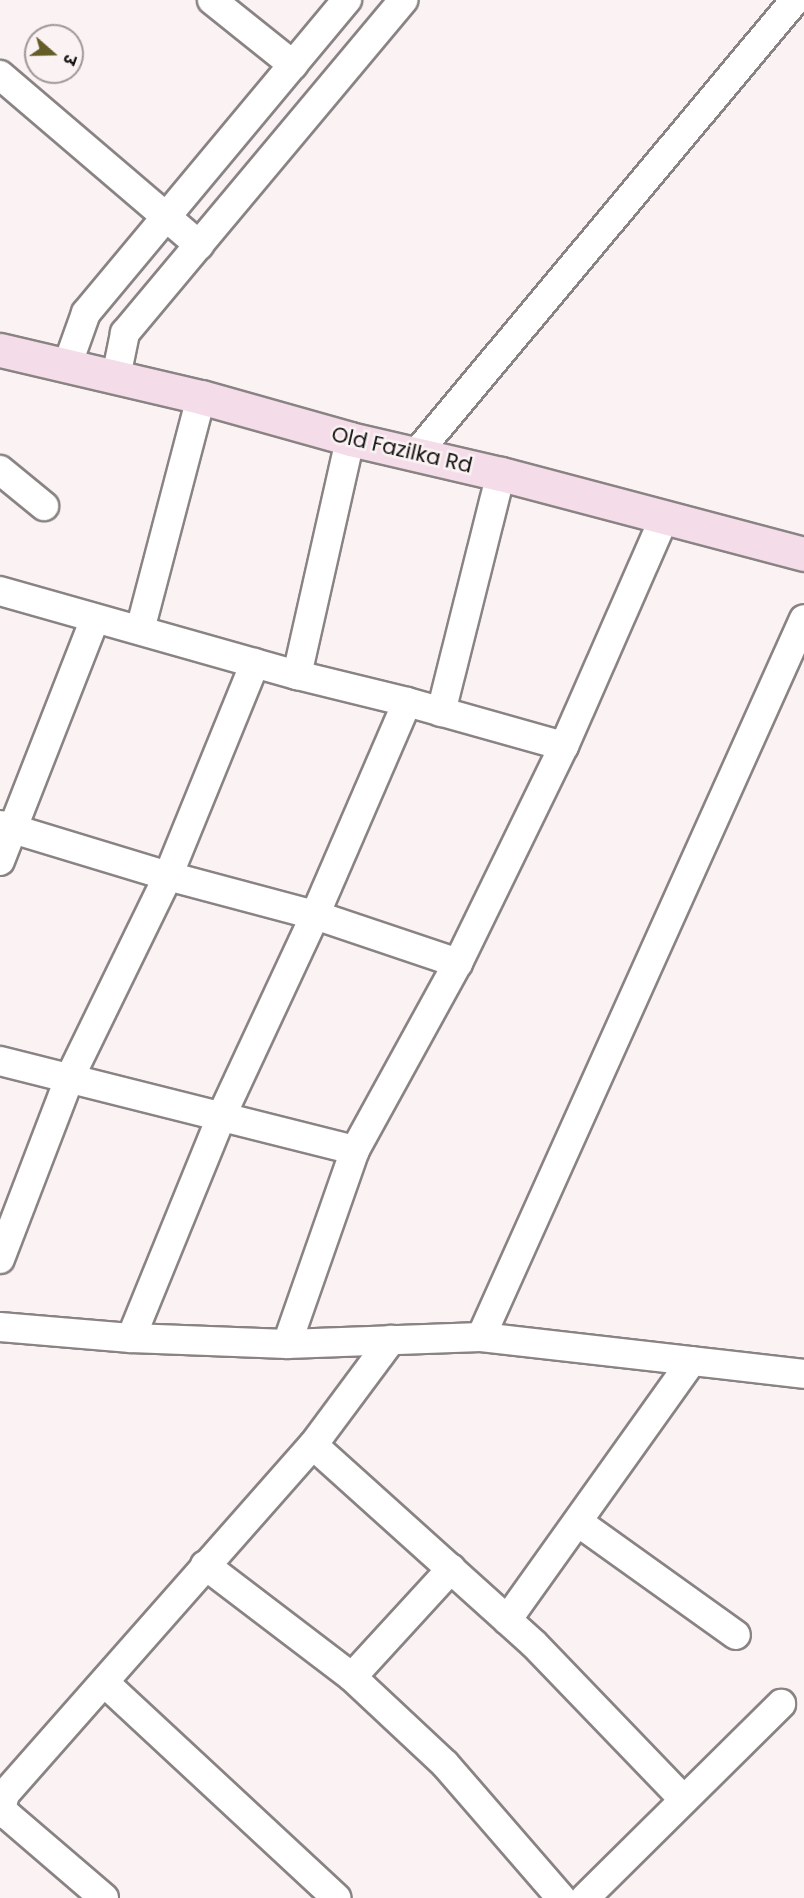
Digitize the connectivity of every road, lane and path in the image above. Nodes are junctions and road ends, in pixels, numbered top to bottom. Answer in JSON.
{"nodes":[{"id":1,"x":212,"y":0,"type":"edge"},
{"id":2,"x":347,"y":0,"type":"edge"},
{"id":3,"x":403,"y":0,"type":"edge"},
{"id":4,"x":795,"y":0,"type":"edge"},
{"id":5,"x":293,"y":65,"type":"junction"},
{"id":6,"x":0,"y":75,"type":"edge"},
{"id":7,"x":166,"y":217,"type":"junction"},
{"id":8,"x":199,"y":245,"type":"junction"},
{"id":9,"x":0,"y":350,"type":"edge"},
{"id":10,"x":67,"y":366,"type":"junction"},
{"id":11,"x":116,"y":377,"type":"junction"},
{"id":12,"x":201,"y":397,"type":"junction"},
{"id":13,"x":350,"y":439,"type":"junction"},
{"id":14,"x":416,"y":454,"type":"junction"},
{"id":15,"x":0,"y":470,"type":"edge"},
{"id":16,"x":501,"y":474,"type":"junction"},
{"id":17,"x":44,"y":506,"type":"dead end"},
{"id":18,"x":664,"y":518,"type":"junction"},
{"id":19,"x":804,"y":554,"type":"edge"},
{"id":20,"x":0,"y":591,"type":"edge"},
{"id":21,"x":95,"y":619,"type":"junction"},
{"id":22,"x":804,"y":620,"type":"edge"},
{"id":23,"x":140,"y":630,"type":"junction"},
{"id":24,"x":255,"y":663,"type":"junction"},
{"id":25,"x":297,"y":675,"type":"junction"},
{"id":26,"x":407,"y":702,"type":"junction"},
{"id":27,"x":441,"y":712,"type":"junction"},
{"id":28,"x":564,"y":746,"type":"junction"},
{"id":29,"x":6,"y":828,"type":"edge"},
{"id":30,"x":0,"y":861,"type":"edge"},
{"id":31,"x":168,"y":876,"type":"junction"},
{"id":32,"x":315,"y":915,"type":"junction"},
{"id":33,"x":458,"y":963,"type":"junction"},
{"id":34,"x":0,"y":1061,"type":"edge"},
{"id":35,"x":70,"y":1077,"type":"junction"},
{"id":36,"x":221,"y":1117,"type":"junction"},
{"id":37,"x":355,"y":1150,"type":"junction"},
{"id":38,"x":0,"y":1259,"type":"edge"},
{"id":39,"x":0,"y":1327,"type":"edge"},
{"id":40,"x":481,"y":1337,"type":"junction"},
{"id":41,"x":131,"y":1338,"type":"junction"},
{"id":42,"x":392,"y":1340,"type":"junction"},
{"id":43,"x":287,"y":1344,"type":"junction"},
{"id":44,"x":692,"y":1361,"type":"junction"},
{"id":45,"x":804,"y":1374,"type":"edge"},
{"id":46,"x":313,"y":1445,"type":"junction"},
{"id":47,"x":578,"y":1522,"type":"junction"},
{"id":48,"x":205,"y":1565,"type":"junction"},
{"id":49,"x":451,"y":1569,"type":"junction"},
{"id":50,"x":507,"y":1620,"type":"junction"},
{"id":51,"x":736,"y":1635,"type":"dead end"},
{"id":52,"x":352,"y":1677,"type":"junction"},
{"id":53,"x":105,"y":1683,"type":"junction"},
{"id":54,"x":781,"y":1704,"type":"dead end"},
{"id":55,"x":3,"y":1793,"type":"edge"},
{"id":56,"x":684,"y":1800,"type":"junction"},
{"id":57,"x":104,"y":1898,"type":"edge"},
{"id":58,"x":336,"y":1898,"type":"edge"},
{"id":59,"x":561,"y":1898,"type":"edge"},
{"id":60,"x":585,"y":1898,"type":"edge"}],
"edges":[{"from":1,"to":5,"type":"street"},
{"from":2,"to":5,"type":"street"},
{"from":3,"to":8,"type":"street"},
{"from":4,"to":14,"type":"street"},
{"from":5,"to":7,"type":"street"},
{"from":6,"to":7,"type":"street"},
{"from":7,"to":8,"type":"street"},
{"from":7,"to":10,"type":"street"},
{"from":8,"to":11,"type":"street"},
{"from":9,"to":10,"type":"main road","name":"Old Fazilka Rd"},
{"from":10,"to":11,"type":"main road","name":"Old Fazilka Rd"},
{"from":11,"to":12,"type":"main road","name":"Old Fazilka Rd"},
{"from":12,"to":13,"type":"main road","name":"Old Fazilka Rd"},
{"from":12,"to":23,"type":"street"},
{"from":13,"to":14,"type":"main road","name":"Old Fazilka Rd"},
{"from":13,"to":25,"type":"street"},
{"from":14,"to":16,"type":"main road","name":"Old Fazilka Rd"},
{"from":15,"to":17,"type":"street"},
{"from":16,"to":18,"type":"main road","name":"Old Fazilka Rd"},
{"from":16,"to":27,"type":"street"},
{"from":18,"to":19,"type":"main road","name":"Old Fazilka Rd"},
{"from":18,"to":28,"type":"street"},
{"from":20,"to":21,"type":"street"},
{"from":21,"to":23,"type":"street"},
{"from":21,"to":29,"type":"street"},
{"from":22,"to":40,"type":"street"},
{"from":23,"to":24,"type":"street"},
{"from":24,"to":25,"type":"street"},
{"from":24,"to":31,"type":"street"},
{"from":25,"to":26,"type":"street"},
{"from":26,"to":27,"type":"street"},
{"from":26,"to":32,"type":"street"},
{"from":27,"to":28,"type":"street"},
{"from":28,"to":33,"type":"street"},
{"from":29,"to":30,"type":"street"},
{"from":29,"to":31,"type":"street"},
{"from":31,"to":32,"type":"street"},
{"from":31,"to":35,"type":"street"},
{"from":32,"to":33,"type":"street"},
{"from":32,"to":36,"type":"street"},
{"from":33,"to":37,"type":"street"},
{"from":34,"to":35,"type":"street"},
{"from":35,"to":36,"type":"street"},
{"from":35,"to":38,"type":"street"},
{"from":36,"to":37,"type":"street"},
{"from":36,"to":41,"type":"street"},
{"from":37,"to":43,"type":"street"},
{"from":39,"to":41,"type":"street"},
{"from":40,"to":42,"type":"street"},
{"from":40,"to":44,"type":"street"},
{"from":41,"to":43,"type":"street"},
{"from":42,"to":43,"type":"street"},
{"from":42,"to":46,"type":"street"},
{"from":44,"to":45,"type":"street"},
{"from":44,"to":47,"type":"street"},
{"from":46,"to":48,"type":"street"},
{"from":46,"to":49,"type":"street"},
{"from":47,"to":50,"type":"street"},
{"from":47,"to":51,"type":"street"},
{"from":48,"to":52,"type":"street"},
{"from":48,"to":53,"type":"street"},
{"from":49,"to":50,"type":"street"},
{"from":49,"to":52,"type":"street"},
{"from":50,"to":56,"type":"street"},
{"from":52,"to":59,"type":"street"},
{"from":53,"to":55,"type":"street"},
{"from":53,"to":58,"type":"street"},
{"from":54,"to":56,"type":"street"},
{"from":55,"to":57,"type":"street"},
{"from":56,"to":60,"type":"street"}]}
